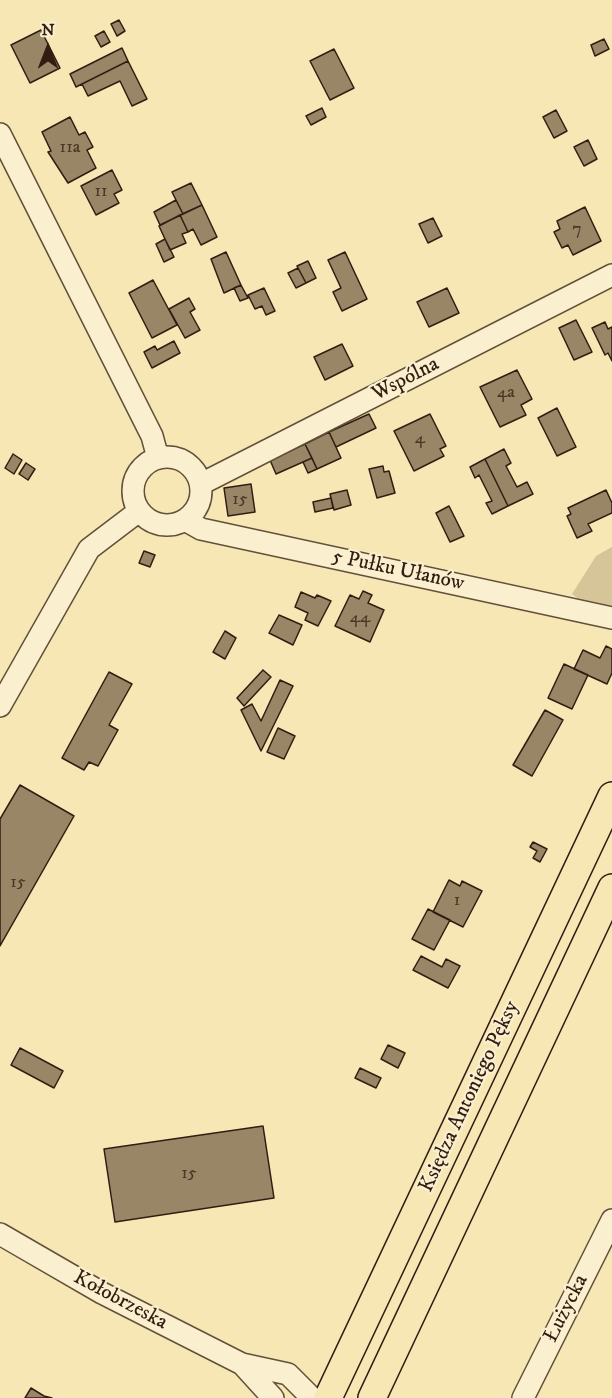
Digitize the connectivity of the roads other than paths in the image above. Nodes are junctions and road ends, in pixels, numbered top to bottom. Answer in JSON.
{"nodes":[{"id":1,"x":0,"y":135,"type":"edge"},
{"id":2,"x":612,"y":275,"type":"edge"},
{"id":3,"x":158,"y":458,"type":"junction"},
{"id":4,"x":201,"y":484,"type":"junction"},
{"id":5,"x":139,"y":511,"type":"junction"},
{"id":6,"x":185,"y":520,"type":"junction"},
{"id":7,"x":612,"y":618,"type":"edge"},
{"id":8,"x":0,"y":706,"type":"edge"},
{"id":9,"x":612,"y":796,"type":"edge"},
{"id":10,"x":612,"y":888,"type":"edge"},
{"id":11,"x":612,"y":1220,"type":"edge"},
{"id":12,"x":0,"y":1234,"type":"edge"},
{"id":13,"x":242,"y":1364,"type":"junction"},
{"id":14,"x":273,"y":1398,"type":"edge"},
{"id":15,"x":312,"y":1398,"type":"edge"},
{"id":16,"x":328,"y":1398,"type":"edge"},
{"id":17,"x":372,"y":1398,"type":"edge"},
{"id":18,"x":523,"y":1398,"type":"edge"}],
"edges":[{"from":1,"to":3,"type":"street"},
{"from":2,"to":4,"type":"street","name":"Wspólna"},
{"from":3,"to":4,"type":"street"},
{"from":3,"to":5,"type":"street"},
{"from":4,"to":6,"type":"street"},
{"from":5,"to":6,"type":"street"},
{"from":5,"to":8,"type":"street"},
{"from":6,"to":7,"type":"street","name":"5 Pułku Ułanów"},
{"from":9,"to":16,"type":"main road","name":"Księdza Antoniego Pęksy"},
{"from":10,"to":17,"type":"main road","name":"Księdza Antoniego Pęksy"},
{"from":11,"to":18,"type":"street","name":"Łużycka"},
{"from":12,"to":13,"type":"street","name":"Kołobrzeska"},
{"from":13,"to":14,"type":"street","name":"Kołobrzeska"},
{"from":13,"to":15,"type":"street","name":"Kołobrzeska"}]}
